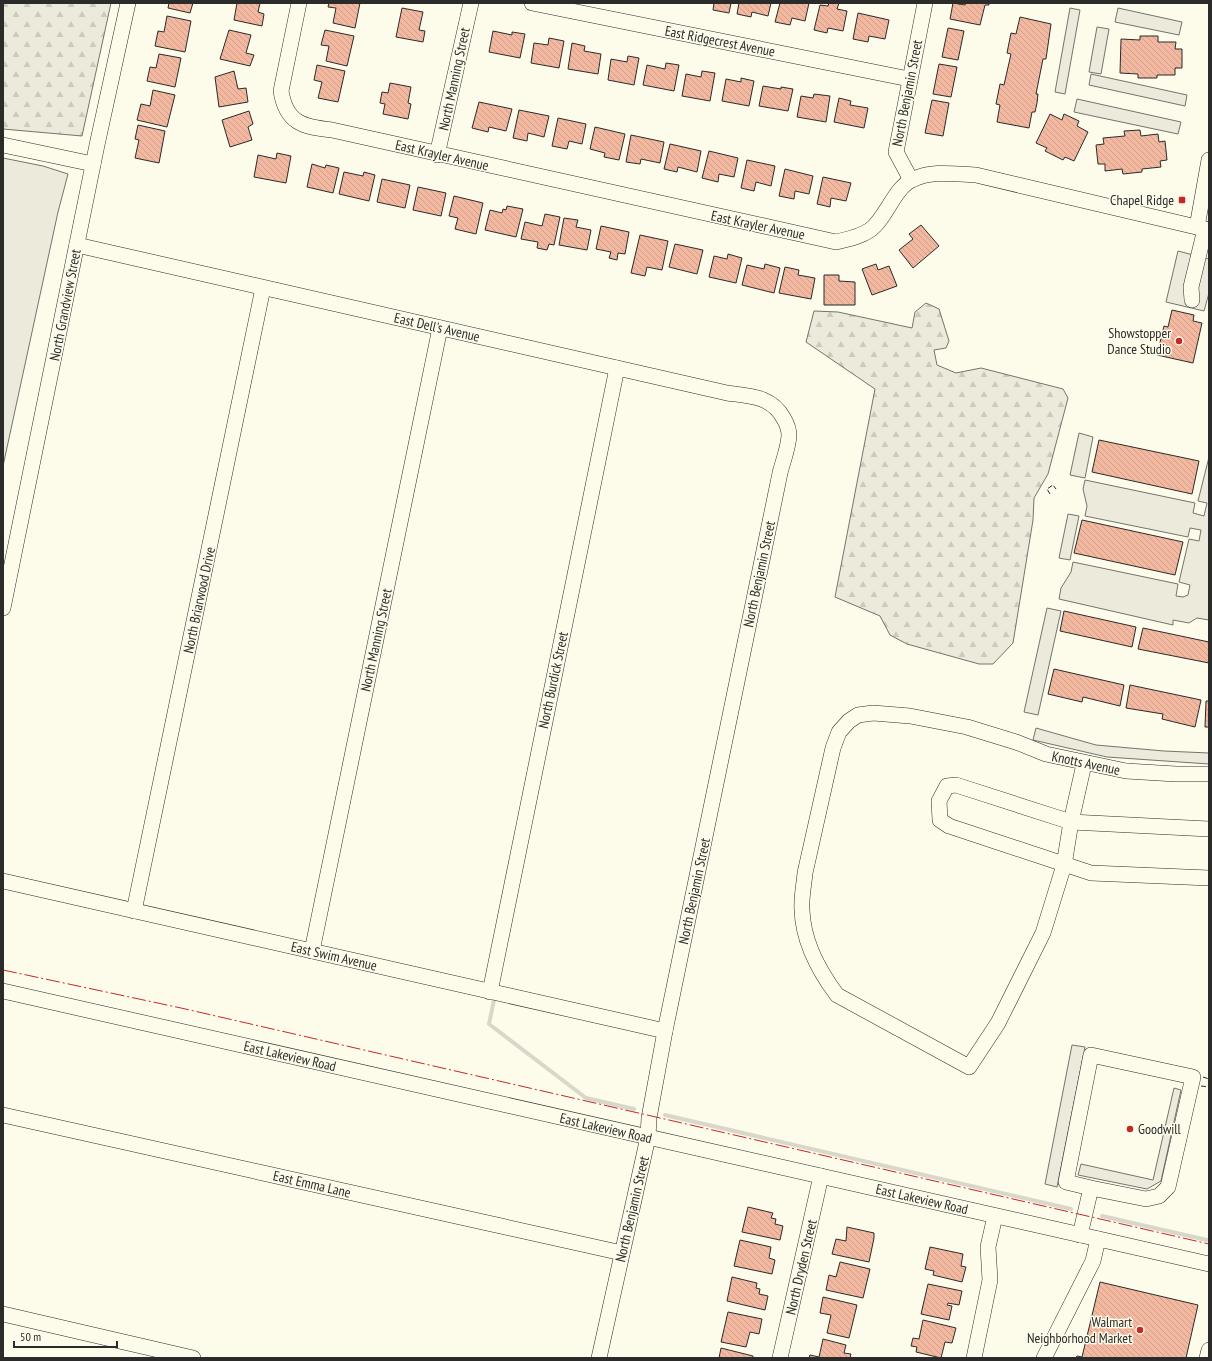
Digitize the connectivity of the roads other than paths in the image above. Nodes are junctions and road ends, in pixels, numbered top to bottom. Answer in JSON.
{"nodes":[{"id":1,"x":128,"y":3,"type":"edge"},
{"id":2,"x":299,"y":3,"type":"edge"},
{"id":3,"x":471,"y":3,"type":"edge"},
{"id":4,"x":532,"y":3,"type":"edge"},
{"id":5,"x":925,"y":3,"type":"edge"},
{"id":6,"x":909,"y":79,"type":"junction"},
{"id":7,"x":3,"y":145,"type":"edge"},
{"id":8,"x":437,"y":155,"type":"junction"},
{"id":9,"x":1209,"y":160,"type":"edge"},
{"id":10,"x":93,"y":164,"type":"junction"},
{"id":11,"x":911,"y":180,"type":"junction"},
{"id":12,"x":1204,"y":228,"type":"edge"},
{"id":13,"x":77,"y":245,"type":"junction"},
{"id":14,"x":263,"y":288,"type":"junction"},
{"id":15,"x":1192,"y":300,"type":"dead end"},
{"id":16,"x":440,"y":328,"type":"junction"},
{"id":17,"x":617,"y":368,"type":"junction"},
{"id":18,"x":787,"y":425,"type":"joint"},
{"id":19,"x":3,"y":608,"type":"edge"},
{"id":20,"x":1084,"y":764,"type":"junction"},
{"id":21,"x":1209,"y":774,"type":"edge"},
{"id":22,"x":1071,"y":822,"type":"junction"},
{"id":23,"x":1209,"y":829,"type":"edge"},
{"id":24,"x":1064,"y":866,"type":"junction"},
{"id":25,"x":1209,"y":878,"type":"edge"},
{"id":26,"x":3,"y":881,"type":"edge"},
{"id":27,"x":134,"y":911,"type":"junction"},
{"id":28,"x":312,"y":951,"type":"junction"},
{"id":29,"x":3,"y":991,"type":"edge"},
{"id":30,"x":490,"y":992,"type":"junction"},
{"id":31,"x":665,"y":1031,"type":"junction"},
{"id":32,"x":3,"y":1115,"type":"edge"},
{"id":33,"x":648,"y":1137,"type":"junction"},
{"id":34,"x":821,"y":1176,"type":"junction"},
{"id":35,"x":1091,"y":1188,"type":"junction"},
{"id":36,"x":995,"y":1216,"type":"junction"},
{"id":37,"x":1080,"y":1235,"type":"junction"},
{"id":38,"x":1098,"y":1239,"type":"junction"},
{"id":39,"x":622,"y":1253,"type":"junction"},
{"id":40,"x":1209,"y":1264,"type":"edge"},
{"id":41,"x":3,"y":1314,"type":"edge"},
{"id":42,"x":1209,"y":1350,"type":"edge"},
{"id":43,"x":193,"y":1358,"type":"edge"},
{"id":44,"x":598,"y":1358,"type":"edge"},
{"id":45,"x":780,"y":1358,"type":"edge"},
{"id":46,"x":974,"y":1358,"type":"edge"},
{"id":47,"x":1044,"y":1358,"type":"edge"},
{"id":48,"x":1207,"y":1358,"type":"edge"}],
"edges":[{"from":1,"to":10,"type":"street","name":"North Grandview Street"},
{"from":2,"to":8,"type":"street","name":"East Krayler Avenue"},
{"from":3,"to":8,"type":"street","name":"North Manning Street"},
{"from":4,"to":6,"type":"street","name":"East Ridgecrest Avenue"},
{"from":5,"to":6,"type":"street","name":"North Benjamin Street"},
{"from":6,"to":11,"type":"street","name":"North Benjamin Street"},
{"from":7,"to":10,"type":"street"},
{"from":8,"to":11,"type":"street","name":"East Krayler Avenue"},
{"from":9,"to":12,"type":"street"},
{"from":10,"to":13,"type":"street","name":"North Grandview Street"},
{"from":11,"to":12,"type":"street"},
{"from":12,"to":15,"type":"street"},
{"from":13,"to":14,"type":"street","name":"East Dell's Avenue"},
{"from":13,"to":19,"type":"street","name":"North Grandview Street"},
{"from":14,"to":16,"type":"street","name":"East Dell's Avenue"},
{"from":14,"to":27,"type":"street","name":"North Briarwood Drive"},
{"from":16,"to":17,"type":"street","name":"East Dell's Avenue"},
{"from":16,"to":28,"type":"street","name":"North Manning Street"},
{"from":17,"to":18,"type":"street","name":"East Dell's Avenue"},
{"from":17,"to":30,"type":"street","name":"North Burdick Street"},
{"from":18,"to":31,"type":"street","name":"North Benjamin Street"},
{"from":20,"to":21,"type":"street","name":"Knotts Avenue"},
{"from":20,"to":22,"type":"street"},
{"from":20,"to":24,"type":"street","name":"Knotts Avenue"},
{"from":22,"to":23,"type":"street"},
{"from":22,"to":24,"type":"street"},
{"from":22,"to":24,"type":"street"},
{"from":24,"to":25,"type":"street"},
{"from":26,"to":27,"type":"street","name":"East Swim Avenue"},
{"from":27,"to":28,"type":"street","name":"East Swim Avenue"},
{"from":28,"to":30,"type":"street","name":"East Swim Avenue"},
{"from":29,"to":33,"type":"street","name":"East Lakeview Road"},
{"from":30,"to":31,"type":"street","name":"East Swim Avenue"},
{"from":31,"to":33,"type":"street","name":"North Benjamin Street"},
{"from":32,"to":39,"type":"street","name":"East Emma Lane"},
{"from":33,"to":34,"type":"street","name":"East Lakeview Road"},
{"from":33,"to":39,"type":"street","name":"North Benjamin Street"},
{"from":34,"to":36,"type":"street","name":"East Lakeview Road"},
{"from":34,"to":45,"type":"street","name":"North Dryden Street"},
{"from":35,"to":35,"type":"street"},
{"from":35,"to":37,"type":"street"},
{"from":36,"to":37,"type":"street","name":"East Lakeview Road"},
{"from":36,"to":46,"type":"street"},
{"from":37,"to":38,"type":"street","name":"East Lakeview Road"},
{"from":38,"to":40,"type":"street","name":"East Lakeview Road"},
{"from":38,"to":47,"type":"street"},
{"from":39,"to":44,"type":"street","name":"North Benjamin Street"},
{"from":41,"to":43,"type":"street"},
{"from":42,"to":48,"type":"street"}]}
